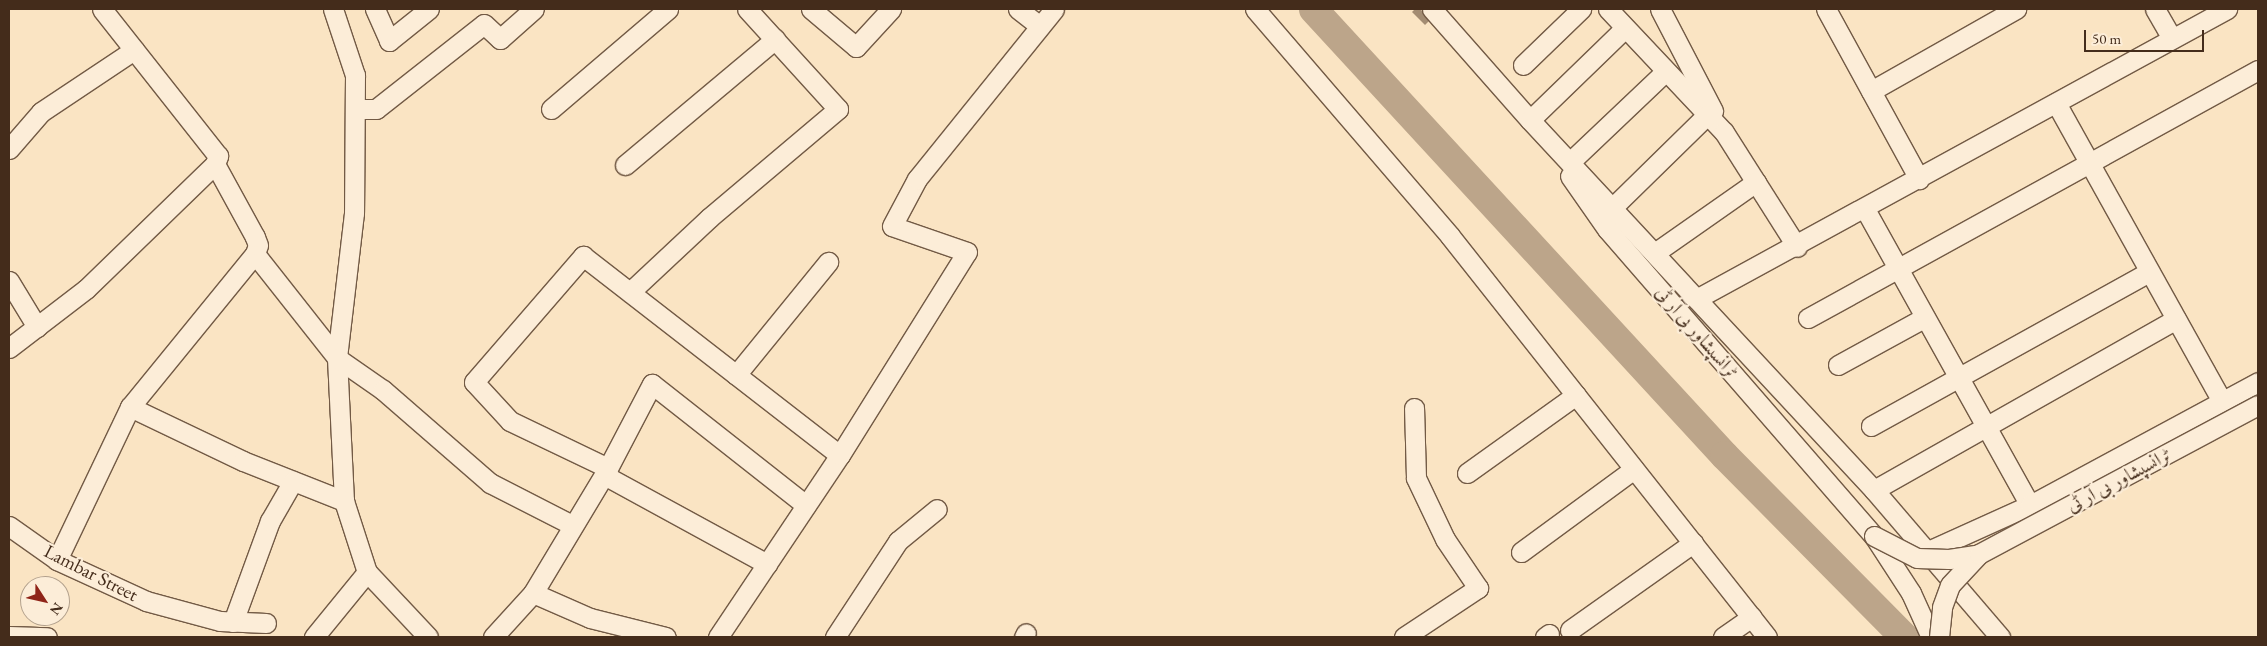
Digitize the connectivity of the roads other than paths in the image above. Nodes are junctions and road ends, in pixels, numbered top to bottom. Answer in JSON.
{"nodes":[{"id":1,"x":102,"y":9,"type":"edge"},
{"id":2,"x":333,"y":9,"type":"edge"},
{"id":3,"x":375,"y":9,"type":"edge"},
{"id":4,"x":429,"y":9,"type":"edge"},
{"id":5,"x":534,"y":9,"type":"edge"},
{"id":6,"x":668,"y":9,"type":"edge"},
{"id":7,"x":747,"y":9,"type":"edge"},
{"id":8,"x":811,"y":9,"type":"edge"},
{"id":9,"x":891,"y":9,"type":"edge"},
{"id":10,"x":1018,"y":9,"type":"edge"},
{"id":11,"x":1054,"y":9,"type":"edge"},
{"id":12,"x":1255,"y":9,"type":"edge"},
{"id":13,"x":1432,"y":9,"type":"edge"},
{"id":14,"x":1581,"y":9,"type":"edge"},
{"id":15,"x":1608,"y":9,"type":"edge"},
{"id":16,"x":1660,"y":9,"type":"edge"},
{"id":17,"x":1826,"y":9,"type":"edge"},
{"id":18,"x":2016,"y":9,"type":"edge"},
{"id":19,"x":2155,"y":9,"type":"edge"},
{"id":20,"x":2227,"y":9,"type":"edge"},
{"id":21,"x":1040,"y":26,"type":"junction"},
{"id":22,"x":1625,"y":28,"type":"junction"},
{"id":23,"x":775,"y":39,"type":"junction"},
{"id":24,"x":2172,"y":39,"type":"junction"},
{"id":25,"x":134,"y":50,"type":"junction"},
{"id":26,"x":1523,"y":64,"type":"dead end"},
{"id":27,"x":2258,"y":70,"type":"edge"},
{"id":28,"x":1666,"y":71,"type":"junction"},
{"id":29,"x":1871,"y":91,"type":"junction"},
{"id":30,"x":2056,"y":103,"type":"junction"},
{"id":31,"x":355,"y":109,"type":"junction"},
{"id":32,"x":551,"y":109,"type":"dead end"},
{"id":33,"x":1707,"y":115,"type":"junction"},
{"id":34,"x":1530,"y":120,"type":"junction"},
{"id":35,"x":1724,"y":132,"type":"junction"},
{"id":36,"x":9,"y":149,"type":"edge"},
{"id":37,"x":1570,"y":162,"type":"junction"},
{"id":38,"x":2088,"y":162,"type":"junction"},
{"id":39,"x":215,"y":164,"type":"junction"},
{"id":40,"x":625,"y":165,"type":"dead end"},
{"id":41,"x":1919,"y":179,"type":"junction"},
{"id":42,"x":1756,"y":182,"type":"junction"},
{"id":43,"x":1613,"y":207,"type":"junction"},
{"id":44,"x":1866,"y":209,"type":"junction"},
{"id":45,"x":1797,"y":247,"type":"junction"},
{"id":46,"x":1656,"y":252,"type":"junction"},
{"id":47,"x":255,"y":254,"type":"junction"},
{"id":48,"x":828,"y":262,"type":"dead end"},
{"id":49,"x":1898,"y":268,"type":"junction"},
{"id":50,"x":2149,"y":272,"type":"junction"},
{"id":51,"x":9,"y":281,"type":"edge"},
{"id":52,"x":630,"y":292,"type":"junction"},
{"id":53,"x":1698,"y":298,"type":"junction"},
{"id":54,"x":1808,"y":318,"type":"dead end"},
{"id":55,"x":1924,"y":318,"type":"junction"},
{"id":56,"x":2176,"y":319,"type":"junction"},
{"id":57,"x":36,"y":326,"type":"junction"},
{"id":58,"x":9,"y":348,"type":"edge"},
{"id":59,"x":337,"y":358,"type":"junction"},
{"id":60,"x":1838,"y":365,"type":"dead end"},
{"id":61,"x":736,"y":375,"type":"junction"},
{"id":62,"x":1957,"y":376,"type":"junction"},
{"id":63,"x":2258,"y":382,"type":"edge"},
{"id":64,"x":1576,"y":395,"type":"junction"},
{"id":65,"x":2222,"y":401,"type":"junction"},
{"id":66,"x":2258,"y":405,"type":"edge"},
{"id":67,"x":130,"y":407,"type":"junction"},
{"id":68,"x":1414,"y":408,"type":"dead end"},
{"id":69,"x":1871,"y":426,"type":"dead end"},
{"id":70,"x":1986,"y":426,"type":"junction"},
{"id":71,"x":840,"y":455,"type":"junction"},
{"id":72,"x":1634,"y":469,"type":"junction"},
{"id":73,"x":606,"y":471,"type":"junction"},
{"id":74,"x":1467,"y":473,"type":"dead end"},
{"id":75,"x":293,"y":481,"type":"junction"},
{"id":76,"x":1874,"y":490,"type":"junction"},
{"id":77,"x":344,"y":501,"type":"junction"},
{"id":78,"x":806,"y":505,"type":"junction"},
{"id":79,"x":2030,"y":506,"type":"junction"},
{"id":80,"x":937,"y":509,"type":"dead end"},
{"id":81,"x":572,"y":525,"type":"junction"},
{"id":82,"x":9,"y":526,"type":"edge"},
{"id":83,"x":1874,"y":536,"type":"junction"},
{"id":84,"x":1693,"y":543,"type":"junction"},
{"id":85,"x":1521,"y":552,"type":"dead end"},
{"id":86,"x":1926,"y":552,"type":"junction"},
{"id":87,"x":1979,"y":554,"type":"junction"},
{"id":88,"x":57,"y":560,"type":"junction"},
{"id":89,"x":767,"y":564,"type":"junction"},
{"id":90,"x":367,"y":572,"type":"junction"},
{"id":91,"x":532,"y":593,"type":"junction"},
{"id":92,"x":1752,"y":617,"type":"junction"},
{"id":93,"x":266,"y":623,"type":"dead end"},
{"id":94,"x":222,"y":627,"type":"edge"},
{"id":95,"x":1570,"y":630,"type":"dead end"},
{"id":96,"x":9,"y":636,"type":"edge"},
{"id":97,"x":47,"y":637,"type":"edge"},
{"id":98,"x":314,"y":637,"type":"edge"},
{"id":99,"x":428,"y":637,"type":"edge"},
{"id":100,"x":493,"y":637,"type":"edge"},
{"id":101,"x":666,"y":637,"type":"edge"},
{"id":102,"x":720,"y":637,"type":"edge"},
{"id":103,"x":835,"y":637,"type":"edge"},
{"id":104,"x":1404,"y":637,"type":"edge"},
{"id":105,"x":1723,"y":637,"type":"edge"},
{"id":106,"x":1767,"y":637,"type":"edge"},
{"id":107,"x":1931,"y":637,"type":"edge"},
{"id":108,"x":1939,"y":637,"type":"edge"},
{"id":109,"x":2000,"y":637,"type":"edge"}],
"edges":[{"from":1,"to":25,"type":"street"},
{"from":2,"to":31,"type":"street"},
{"from":3,"to":4,"type":"street"},
{"from":5,"to":31,"type":"street"},
{"from":6,"to":32,"type":"street"},
{"from":7,"to":23,"type":"street"},
{"from":8,"to":9,"type":"street"},
{"from":10,"to":21,"type":"street"},
{"from":11,"to":21,"type":"street"},
{"from":12,"to":64,"type":"street"},
{"from":13,"to":34,"type":"street"},
{"from":14,"to":26,"type":"street"},
{"from":15,"to":22,"type":"street"},
{"from":16,"to":35,"type":"street"},
{"from":17,"to":29,"type":"street"},
{"from":18,"to":29,"type":"street"},
{"from":19,"to":24,"type":"street"},
{"from":20,"to":24,"type":"street"},
{"from":21,"to":71,"type":"street"},
{"from":22,"to":28,"type":"street"},
{"from":22,"to":34,"type":"street"},
{"from":23,"to":40,"type":"street"},
{"from":23,"to":52,"type":"street"},
{"from":24,"to":30,"type":"street"},
{"from":25,"to":36,"type":"street"},
{"from":25,"to":39,"type":"street"},
{"from":27,"to":38,"type":"street"},
{"from":28,"to":33,"type":"street"},
{"from":28,"to":37,"type":"street"},
{"from":29,"to":41,"type":"street"},
{"from":30,"to":38,"type":"street"},
{"from":30,"to":41,"type":"street"},
{"from":31,"to":59,"type":"street"},
{"from":33,"to":35,"type":"street"},
{"from":33,"to":43,"type":"street"},
{"from":34,"to":37,"type":"street"},
{"from":34,"to":83,"type":"street","name":"ٹرانسپشاور بی آر ٹی"},
{"from":35,"to":42,"type":"street"},
{"from":37,"to":43,"type":"street"},
{"from":38,"to":49,"type":"street"},
{"from":38,"to":50,"type":"street"},
{"from":39,"to":47,"type":"street"},
{"from":39,"to":57,"type":"street"},
{"from":41,"to":44,"type":"street"},
{"from":42,"to":45,"type":"street"},
{"from":42,"to":46,"type":"street"},
{"from":43,"to":46,"type":"street"},
{"from":44,"to":45,"type":"street"},
{"from":44,"to":49,"type":"street"},
{"from":45,"to":53,"type":"street"},
{"from":46,"to":53,"type":"street"},
{"from":47,"to":59,"type":"street"},
{"from":47,"to":67,"type":"street"},
{"from":48,"to":61,"type":"street"},
{"from":49,"to":54,"type":"street"},
{"from":49,"to":55,"type":"street"},
{"from":50,"to":56,"type":"street"},
{"from":50,"to":62,"type":"street"},
{"from":51,"to":57,"type":"street"},
{"from":52,"to":61,"type":"street"},
{"from":52,"to":73,"type":"street"},
{"from":53,"to":76,"type":"street"},
{"from":55,"to":60,"type":"street"},
{"from":55,"to":62,"type":"street"},
{"from":56,"to":65,"type":"street"},
{"from":56,"to":70,"type":"street"},
{"from":57,"to":58,"type":"street"},
{"from":59,"to":77,"type":"street"},
{"from":59,"to":81,"type":"street"},
{"from":61,"to":71,"type":"street"},
{"from":62,"to":69,"type":"street"},
{"from":62,"to":70,"type":"street"},
{"from":63,"to":65,"type":"street"},
{"from":64,"to":72,"type":"street"},
{"from":64,"to":74,"type":"street"},
{"from":65,"to":79,"type":"street"},
{"from":66,"to":87,"type":"street","name":"ٹرانسپشاور بی آر ٹی","bridge":true},
{"from":67,"to":75,"type":"street"},
{"from":67,"to":88,"type":"street"},
{"from":68,"to":104,"type":"street"},
{"from":70,"to":76,"type":"street"},
{"from":70,"to":79,"type":"street"},
{"from":71,"to":78,"type":"street"},
{"from":72,"to":84,"type":"street"},
{"from":72,"to":85,"type":"street"},
{"from":73,"to":78,"type":"street"},
{"from":73,"to":81,"type":"street"},
{"from":73,"to":89,"type":"street"},
{"from":75,"to":77,"type":"street"},
{"from":75,"to":94,"type":"street"},
{"from":76,"to":86,"type":"street"},
{"from":77,"to":90,"type":"street"},
{"from":78,"to":89,"type":"street"},
{"from":79,"to":86,"type":"street"},
{"from":80,"to":103,"type":"street"},
{"from":81,"to":91,"type":"street"},
{"from":82,"to":88,"type":"street","name":"Lambar Street"},
{"from":83,"to":87,"type":"street","name":"ٹرانسپشاور بی آر ٹی","bridge":true},
{"from":83,"to":107,"type":"street","name":"ٹرانسپشاور بی آر ٹی"},
{"from":84,"to":92,"type":"street"},
{"from":84,"to":95,"type":"street"},
{"from":86,"to":109,"type":"street"},
{"from":87,"to":108,"type":"street","name":"ٹرانسپشاور بی آر ٹی","bridge":true},
{"from":88,"to":94,"type":"street","name":"Lambar Street"},
{"from":89,"to":102,"type":"street"},
{"from":90,"to":98,"type":"street"},
{"from":90,"to":99,"type":"street"},
{"from":91,"to":100,"type":"street"},
{"from":91,"to":101,"type":"street"},
{"from":92,"to":105,"type":"street"},
{"from":92,"to":106,"type":"street"},
{"from":93,"to":94,"type":"street","name":"Lambar Street"},
{"from":96,"to":97,"type":"street"}]}
